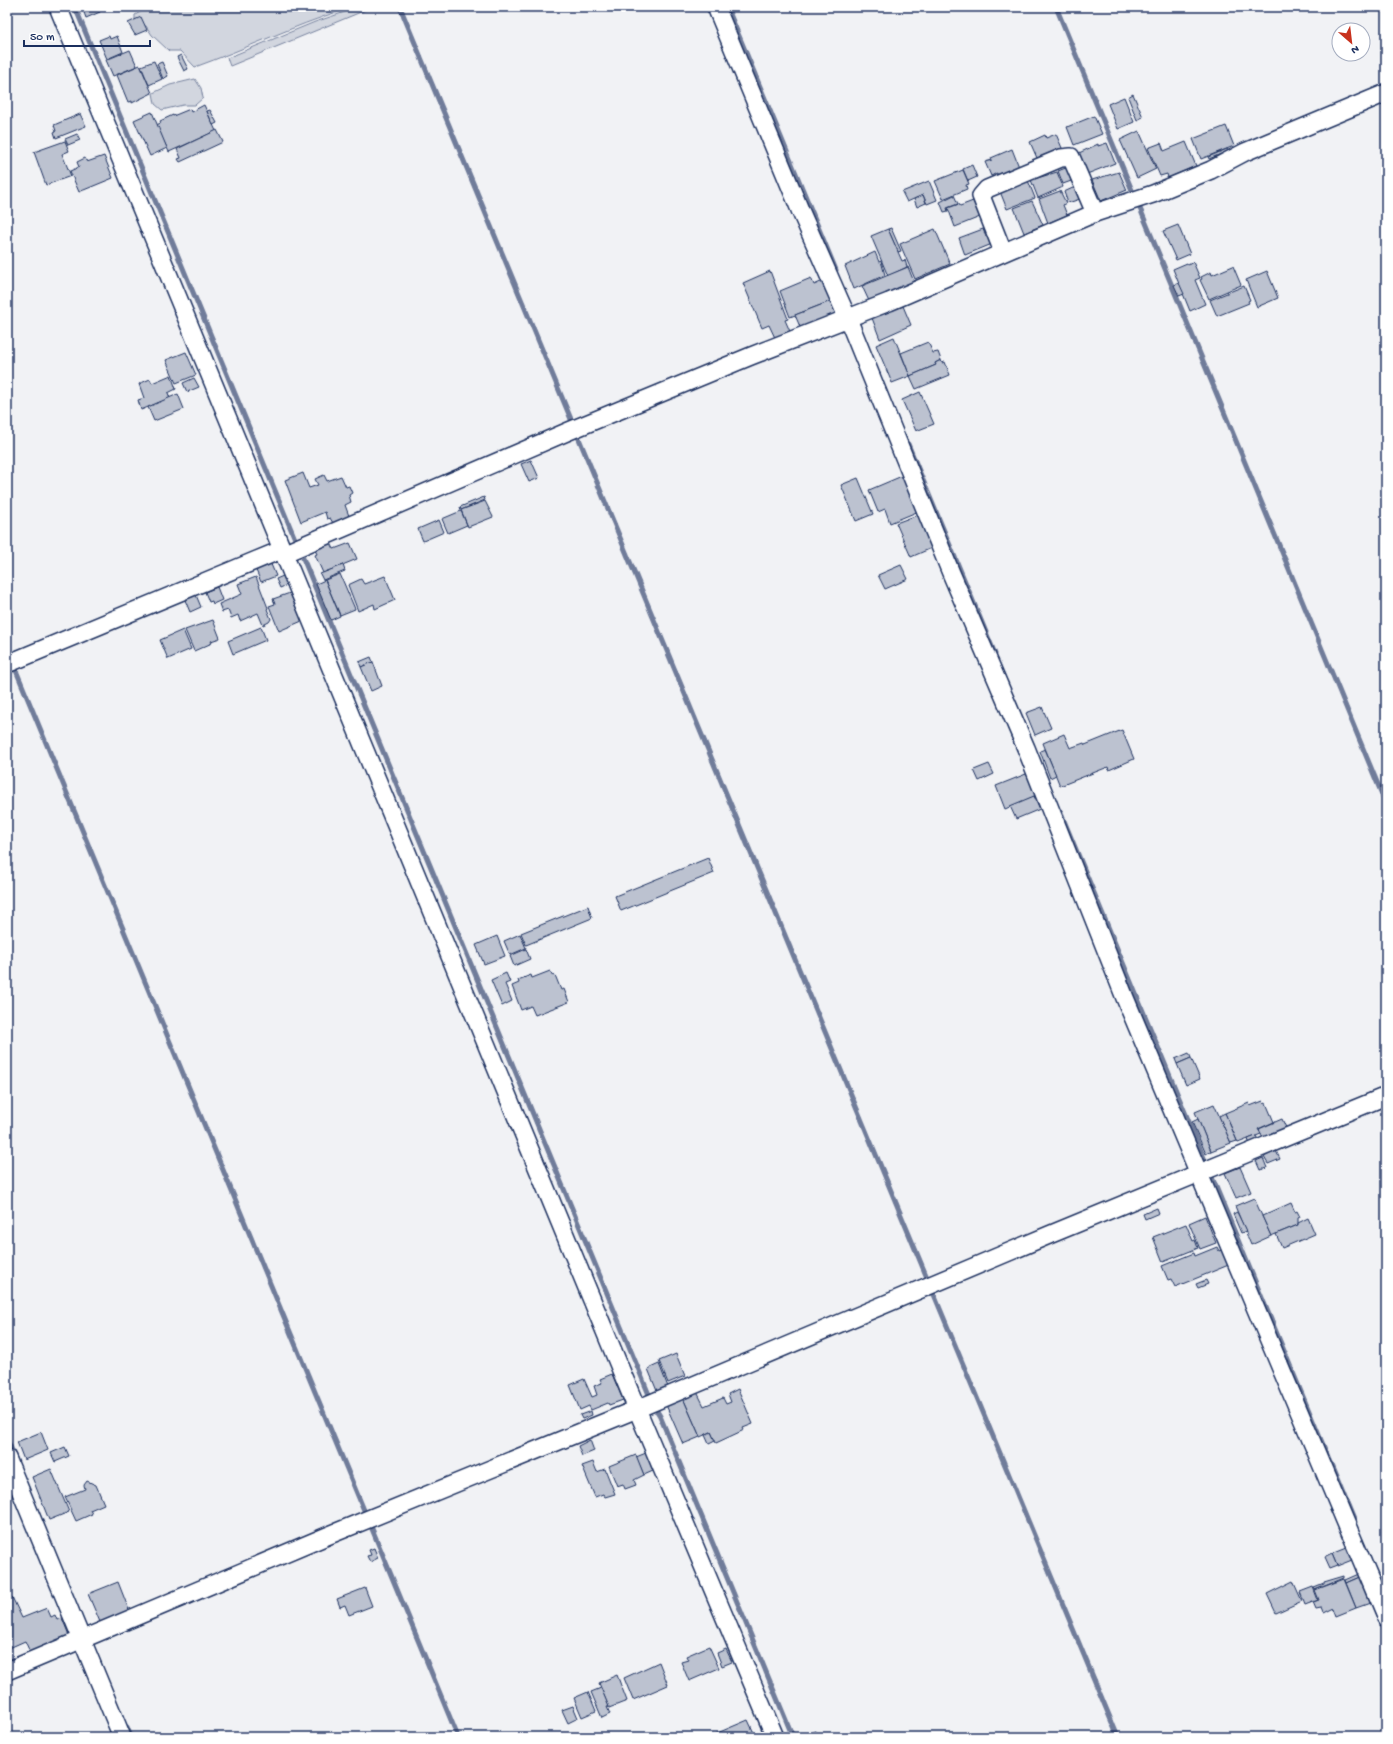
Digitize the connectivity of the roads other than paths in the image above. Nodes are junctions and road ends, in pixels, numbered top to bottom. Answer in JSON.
{"nodes":[{"id":1,"x":58,"y":7,"type":"edge"},
{"id":2,"x":716,"y":7,"type":"edge"},
{"id":3,"x":1386,"y":93,"type":"edge"},
{"id":4,"x":1095,"y":213,"type":"junction"},
{"id":5,"x":1003,"y":252,"type":"junction"},
{"id":6,"x":848,"y":319,"type":"junction"},
{"id":7,"x":290,"y":550,"type":"junction"},
{"id":8,"x":7,"y":664,"type":"edge"},
{"id":9,"x":1386,"y":1096,"type":"edge"},
{"id":10,"x":1206,"y":1172,"type":"junction"},
{"id":11,"x":637,"y":1409,"type":"junction"},
{"id":12,"x":7,"y":1458,"type":"edge"},
{"id":13,"x":1386,"y":1618,"type":"edge"},
{"id":14,"x":81,"y":1640,"type":"junction"},
{"id":15,"x":7,"y":1671,"type":"edge"},
{"id":16,"x":122,"y":1737,"type":"edge"},
{"id":17,"x":775,"y":1737,"type":"edge"}],
"edges":[{"from":1,"to":7,"type":"street"},
{"from":2,"to":6,"type":"street"},
{"from":3,"to":4,"type":"street"},
{"from":4,"to":5,"type":"street"},
{"from":4,"to":5,"type":"street"},
{"from":5,"to":6,"type":"street"},
{"from":6,"to":7,"type":"street"},
{"from":6,"to":10,"type":"street"},
{"from":7,"to":8,"type":"street"},
{"from":7,"to":11,"type":"street"},
{"from":9,"to":10,"type":"street"},
{"from":10,"to":11,"type":"street"},
{"from":10,"to":13,"type":"street"},
{"from":11,"to":14,"type":"street"},
{"from":11,"to":17,"type":"street"},
{"from":12,"to":14,"type":"street"},
{"from":14,"to":15,"type":"street"},
{"from":14,"to":16,"type":"street"}]}
